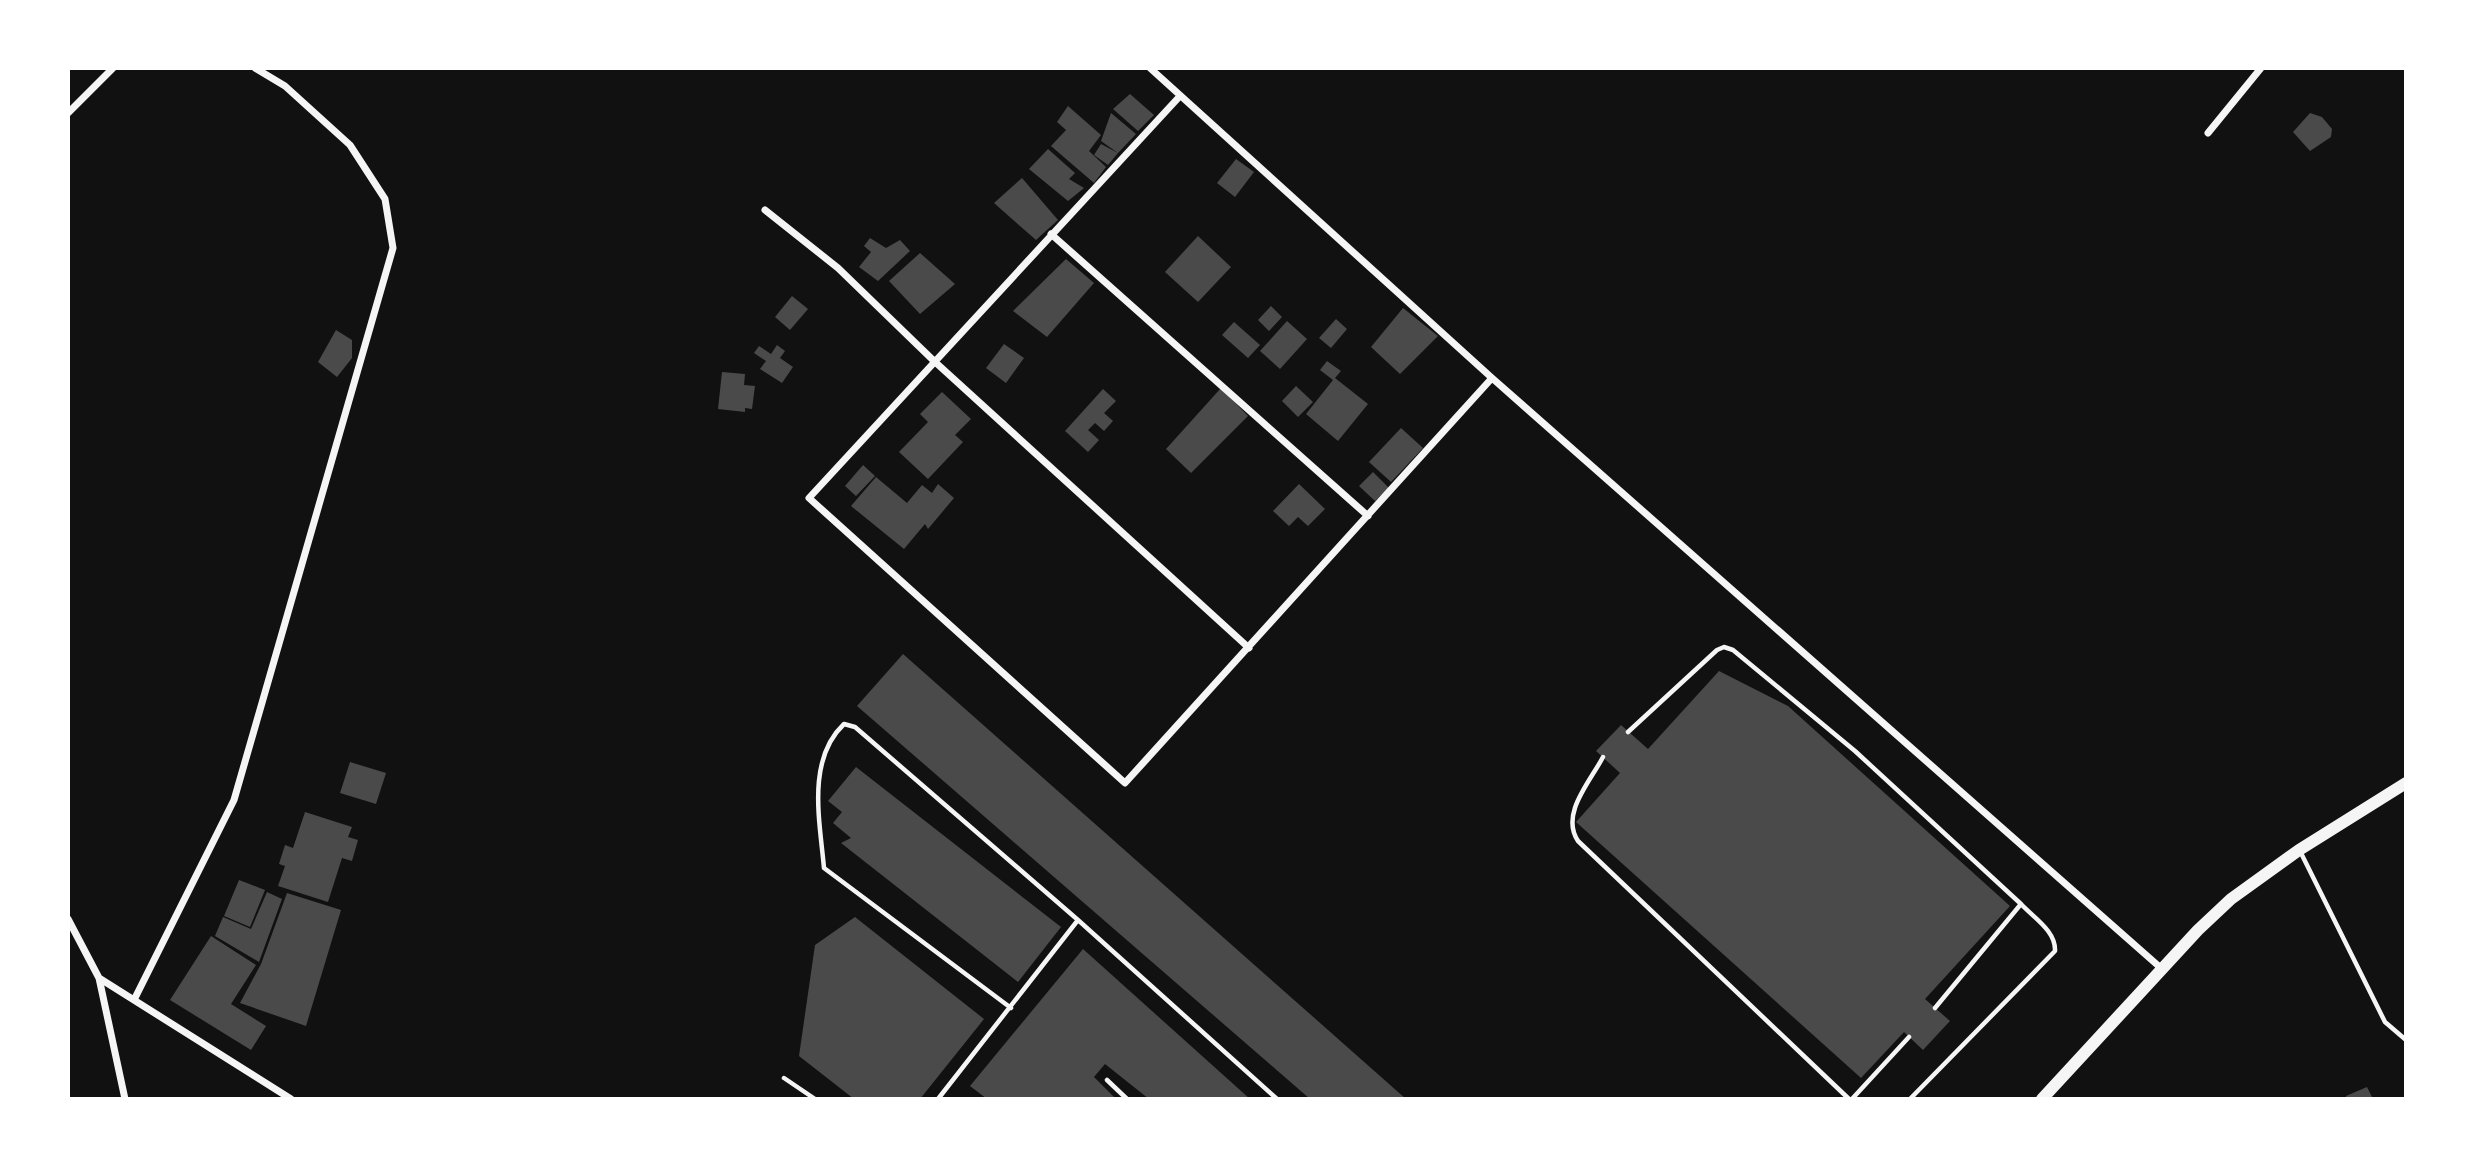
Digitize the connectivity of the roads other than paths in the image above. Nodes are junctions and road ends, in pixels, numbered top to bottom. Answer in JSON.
{"nodes":[{"id":1,"x":113,"y":68,"type":"edge"},
{"id":2,"x":255,"y":68,"type":"edge"},
{"id":3,"x":1150,"y":68,"type":"edge"},
{"id":4,"x":2261,"y":68,"type":"edge"},
{"id":5,"x":1180,"y":96,"type":"junction"},
{"id":6,"x":68,"y":113,"type":"edge"},
{"id":7,"x":2208,"y":133,"type":"dead end"},
{"id":8,"x":765,"y":210,"type":"dead end"},
{"id":9,"x":1051,"y":234,"type":"junction"},
{"id":10,"x":934,"y":361,"type":"junction"},
{"id":11,"x":1492,"y":378,"type":"junction"},
{"id":12,"x":1368,"y":516,"type":"junction"},
{"id":13,"x":1249,"y":648,"type":"junction"},
{"id":14,"x":1628,"y":732,"type":"dead end"},
{"id":15,"x":1603,"y":757,"type":"dead end"},
{"id":16,"x":2406,"y":783,"type":"edge"},
{"id":17,"x":2299,"y":850,"type":"junction"},
{"id":18,"x":2021,"y":904,"type":"junction"},
{"id":19,"x":68,"y":919,"type":"edge"},
{"id":20,"x":1078,"y":920,"type":"junction"},
{"id":21,"x":2162,"y":969,"type":"junction"},
{"id":22,"x":99,"y":978,"type":"junction"},
{"id":23,"x":134,"y":1000,"type":"junction"},
{"id":24,"x":1011,"y":1008,"type":"junction"},
{"id":25,"x":1935,"y":1008,"type":"dead end"},
{"id":26,"x":1909,"y":1037,"type":"dead end"},
{"id":27,"x":2406,"y":1040,"type":"edge"},
{"id":28,"x":785,"y":1078,"type":"dead end"},
{"id":29,"x":1107,"y":1080,"type":"dead end"},
{"id":30,"x":125,"y":1099,"type":"edge"},
{"id":31,"x":291,"y":1099,"type":"edge"},
{"id":32,"x":815,"y":1099,"type":"edge"},
{"id":33,"x":938,"y":1099,"type":"edge"},
{"id":34,"x":1127,"y":1099,"type":"edge"},
{"id":35,"x":1277,"y":1099,"type":"edge"},
{"id":36,"x":1851,"y":1099,"type":"edge"},
{"id":37,"x":1910,"y":1099,"type":"edge"},
{"id":38,"x":2042,"y":1099,"type":"edge"}],
"edges":[{"from":1,"to":6,"type":"street"},
{"from":2,"to":23,"type":"street"},
{"from":3,"to":5,"type":"street"},
{"from":4,"to":7,"type":"street"},
{"from":5,"to":9,"type":"street"},
{"from":5,"to":11,"type":"street"},
{"from":8,"to":10,"type":"street"},
{"from":9,"to":10,"type":"street"},
{"from":9,"to":12,"type":"street"},
{"from":10,"to":13,"type":"street"},
{"from":10,"to":13,"type":"street"},
{"from":11,"to":12,"type":"street"},
{"from":11,"to":21,"type":"street"},
{"from":12,"to":13,"type":"street"},
{"from":14,"to":18,"type":"lane"},
{"from":15,"to":36,"type":"lane"},
{"from":16,"to":17,"type":"main road"},
{"from":17,"to":21,"type":"main road"},
{"from":17,"to":27,"type":"lane"},
{"from":18,"to":25,"type":"lane"},
{"from":18,"to":37,"type":"lane"},
{"from":19,"to":22,"type":"street"},
{"from":20,"to":24,"type":"lane"},
{"from":20,"to":24,"type":"lane"},
{"from":20,"to":35,"type":"lane"},
{"from":21,"to":38,"type":"main road"},
{"from":22,"to":23,"type":"street"},
{"from":22,"to":30,"type":"street"},
{"from":23,"to":31,"type":"street"},
{"from":24,"to":33,"type":"lane"},
{"from":26,"to":36,"type":"lane"},
{"from":28,"to":32,"type":"lane"},
{"from":29,"to":34,"type":"lane"}]}
